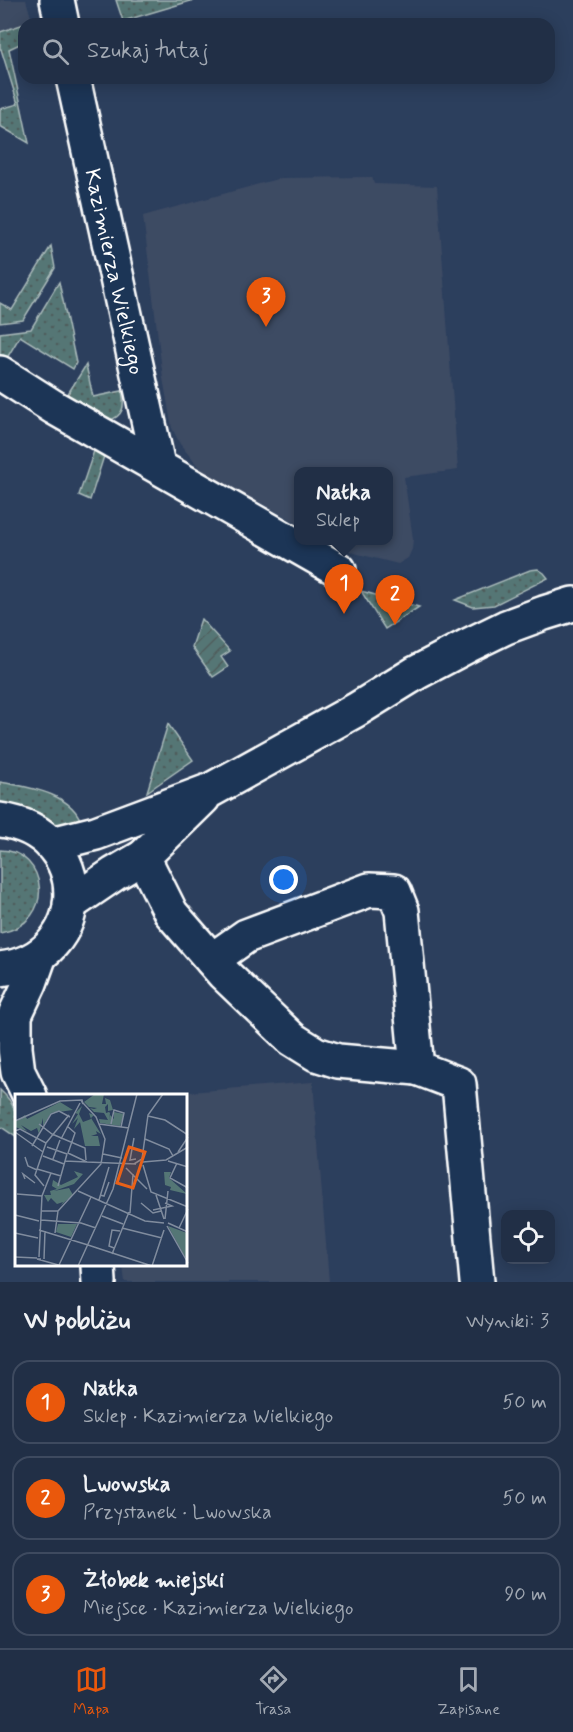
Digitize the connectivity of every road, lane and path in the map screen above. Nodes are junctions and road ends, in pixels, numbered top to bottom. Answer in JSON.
{"nodes":[{"id":1,"x":57,"y":0,"type":"edge"},
{"id":2,"x":61,"y":18,"type":"edge"},
{"id":3,"x":75,"y":84,"type":"edge"},
{"id":4,"x":0,"y":373,"type":"edge"},
{"id":5,"x":158,"y":465,"type":"junction"},
{"id":6,"x":294,"y":544,"type":"edge"},
{"id":7,"x":296,"y":545,"type":"edge"},
{"id":8,"x":339,"y":570,"type":"dead end"},
{"id":9,"x":573,"y":604,"type":"edge"},
{"id":10,"x":211,"y":790,"type":"junction"},
{"id":11,"x":0,"y":820,"type":"edge"},
{"id":12,"x":52,"y":844,"type":"junction"},
{"id":13,"x":143,"y":857,"type":"junction"},
{"id":14,"x":70,"y":904,"type":"junction"},
{"id":15,"x":40,"y":955,"type":"junction"},
{"id":16,"x":212,"y":960,"type":"junction"},
{"id":17,"x":0,"y":969,"type":"edge"},
{"id":18,"x":7,"y":1003,"type":"edge"},
{"id":19,"x":417,"y":1068,"type":"junction"},
{"id":20,"x":29,"y":1094,"type":"edge"},
{"id":21,"x":98,"y":1267,"type":"edge"},
{"id":22,"x":99,"y":1282,"type":"edge"},
{"id":23,"x":477,"y":1282,"type":"edge"}],
"edges":[{"from":1,"to":2,"type":"street"},
{"from":3,"to":5,"type":"street","name":"Kazimierza Wielkiego"},
{"from":4,"to":5,"type":"street"},
{"from":5,"to":6,"type":"street"},
{"from":7,"to":8,"type":"street"},
{"from":9,"to":10,"type":"street"},
{"from":10,"to":12,"type":"street"},
{"from":10,"to":13,"type":"street"},
{"from":11,"to":12,"type":"street"},
{"from":12,"to":14,"type":"street"},
{"from":13,"to":14,"type":"street"},
{"from":13,"to":16,"type":"street"},
{"from":14,"to":15,"type":"street"},
{"from":15,"to":17,"type":"street"},
{"from":15,"to":18,"type":"street"},
{"from":16,"to":19,"type":"street"},
{"from":16,"to":19,"type":"street"},
{"from":18,"to":20,"type":"street"},
{"from":19,"to":23,"type":"street"},
{"from":21,"to":22,"type":"street"}]}
